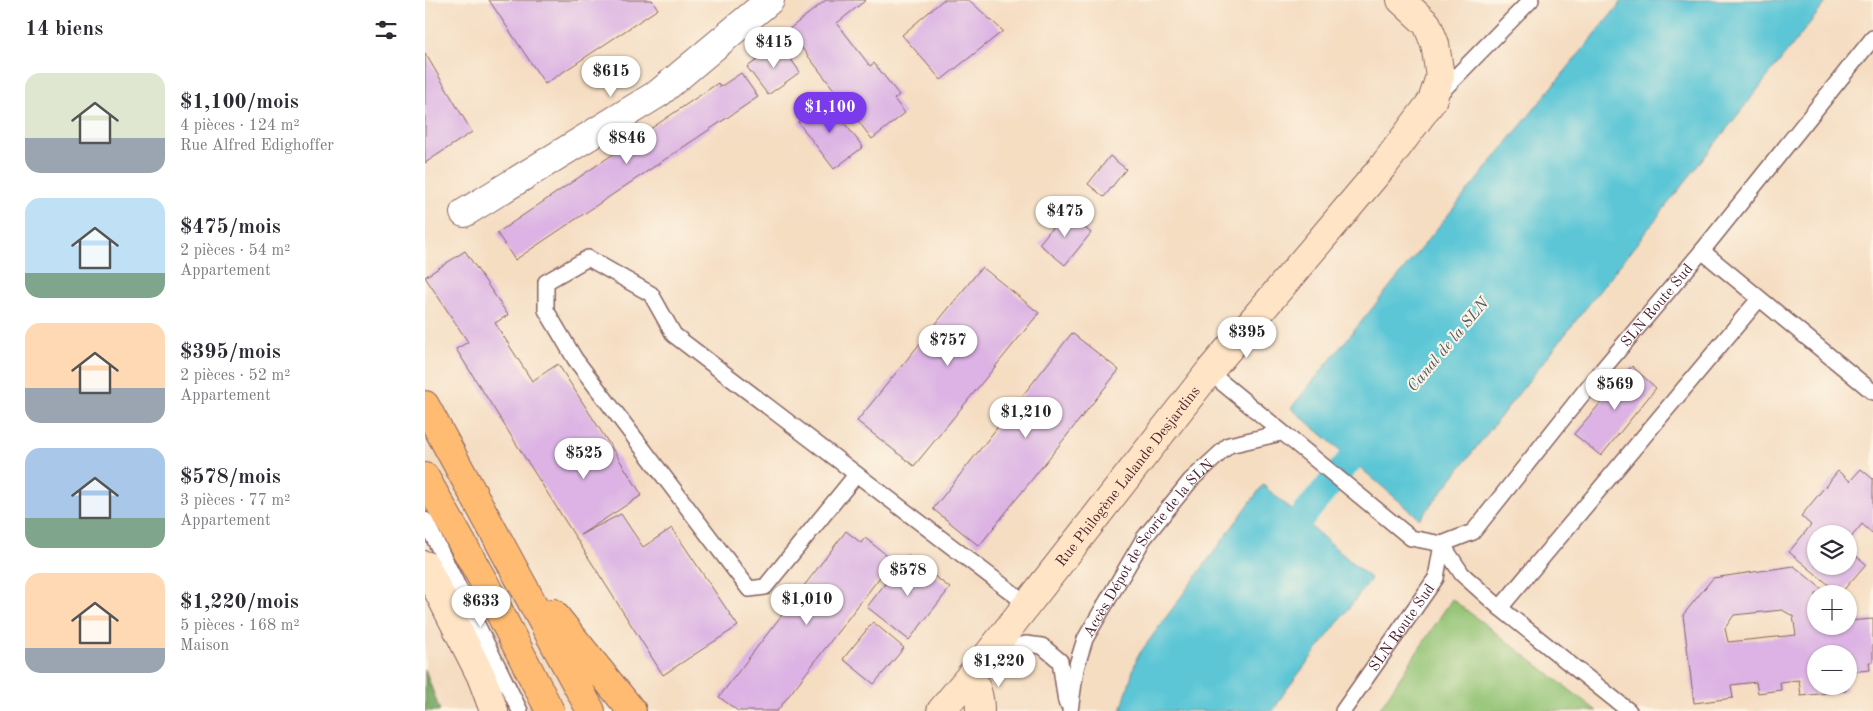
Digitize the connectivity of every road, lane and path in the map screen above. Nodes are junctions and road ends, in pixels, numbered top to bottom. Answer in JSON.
{"nodes":[{"id":1,"x":770,"y":0,"type":"edge"},
{"id":2,"x":1401,"y":0,"type":"edge"},
{"id":3,"x":1531,"y":0,"type":"edge"},
{"id":4,"x":1873,"y":38,"type":"edge"},
{"id":5,"x":1432,"y":101,"type":"junction"},
{"id":6,"x":464,"y":213,"type":"dead end"},
{"id":7,"x":1702,"y":251,"type":"junction"},
{"id":8,"x":1759,"y":299,"type":"junction"},
{"id":9,"x":1209,"y":372,"type":"junction"},
{"id":10,"x":1873,"y":392,"type":"edge"},
{"id":11,"x":425,"y":405,"type":"edge"},
{"id":12,"x":1281,"y":433,"type":"junction"},
{"id":13,"x":857,"y":475,"type":"junction"},
{"id":14,"x":425,"y":477,"type":"edge"},
{"id":15,"x":425,"y":520,"type":"edge"},
{"id":16,"x":1442,"y":544,"type":"junction"},
{"id":17,"x":504,"y":548,"type":"junction"},
{"id":18,"x":425,"y":565,"type":"edge"},
{"id":19,"x":1027,"y":604,"type":"junction"},
{"id":20,"x":1500,"y":608,"type":"junction"},
{"id":21,"x":990,"y":652,"type":"junction"},
{"id":22,"x":970,"y":676,"type":"junction"},
{"id":23,"x":494,"y":711,"type":"edge"},
{"id":24,"x":520,"y":711,"type":"edge"},
{"id":25,"x":550,"y":711,"type":"edge"},
{"id":26,"x":591,"y":711,"type":"edge"},
{"id":27,"x":632,"y":711,"type":"edge"},
{"id":28,"x":941,"y":711,"type":"edge"},
{"id":29,"x":980,"y":711,"type":"edge"},
{"id":30,"x":1069,"y":711,"type":"edge"},
{"id":31,"x":1343,"y":711,"type":"edge"},
{"id":32,"x":1629,"y":711,"type":"edge"}],
"edges":[{"from":1,"to":6,"type":"street"},
{"from":2,"to":5,"type":"street","name":"Rue Philogène Lalande Desjardins"},
{"from":3,"to":5,"type":"lane"},
{"from":4,"to":7,"type":"lane","name":"SLN Route Sud"},
{"from":5,"to":9,"type":"street","name":"Rue Philogène Lalande Desjardins"},
{"from":7,"to":8,"type":"lane"},
{"from":7,"to":16,"type":"lane","name":"SLN Route Sud"},
{"from":8,"to":10,"type":"lane"},
{"from":8,"to":20,"type":"lane"},
{"from":9,"to":12,"type":"lane"},
{"from":9,"to":19,"type":"street","name":"Rue Philogène Lalande Desjardins"},
{"from":11,"to":17,"type":"highway"},
{"from":12,"to":16,"type":"lane"},
{"from":12,"to":30,"type":"lane","name":"Accès Dépot de Scorie de la SLN"},
{"from":13,"to":13,"type":"lane"},
{"from":13,"to":19,"type":"lane"},
{"from":14,"to":25,"type":"highway"},
{"from":15,"to":24,"type":"lane"},
{"from":16,"to":20,"type":"lane"},
{"from":16,"to":31,"type":"lane","name":"SLN Route Sud"},
{"from":17,"to":26,"type":"highway"},
{"from":17,"to":27,"type":"highway"},
{"from":18,"to":23,"type":"street"},
{"from":19,"to":21,"type":"street","name":"Rue Philogène Lalande Desjardins"},
{"from":20,"to":32,"type":"lane"},
{"from":21,"to":22,"type":"street","name":"Rue Philogène Lalande Desjardins"},
{"from":21,"to":30,"type":"lane","name":"Accès Dépot de Scorie de la SLN"},
{"from":22,"to":28,"type":"street","name":"Rue Philogène Lalande Desjardins"},
{"from":22,"to":29,"type":"street"}]}
